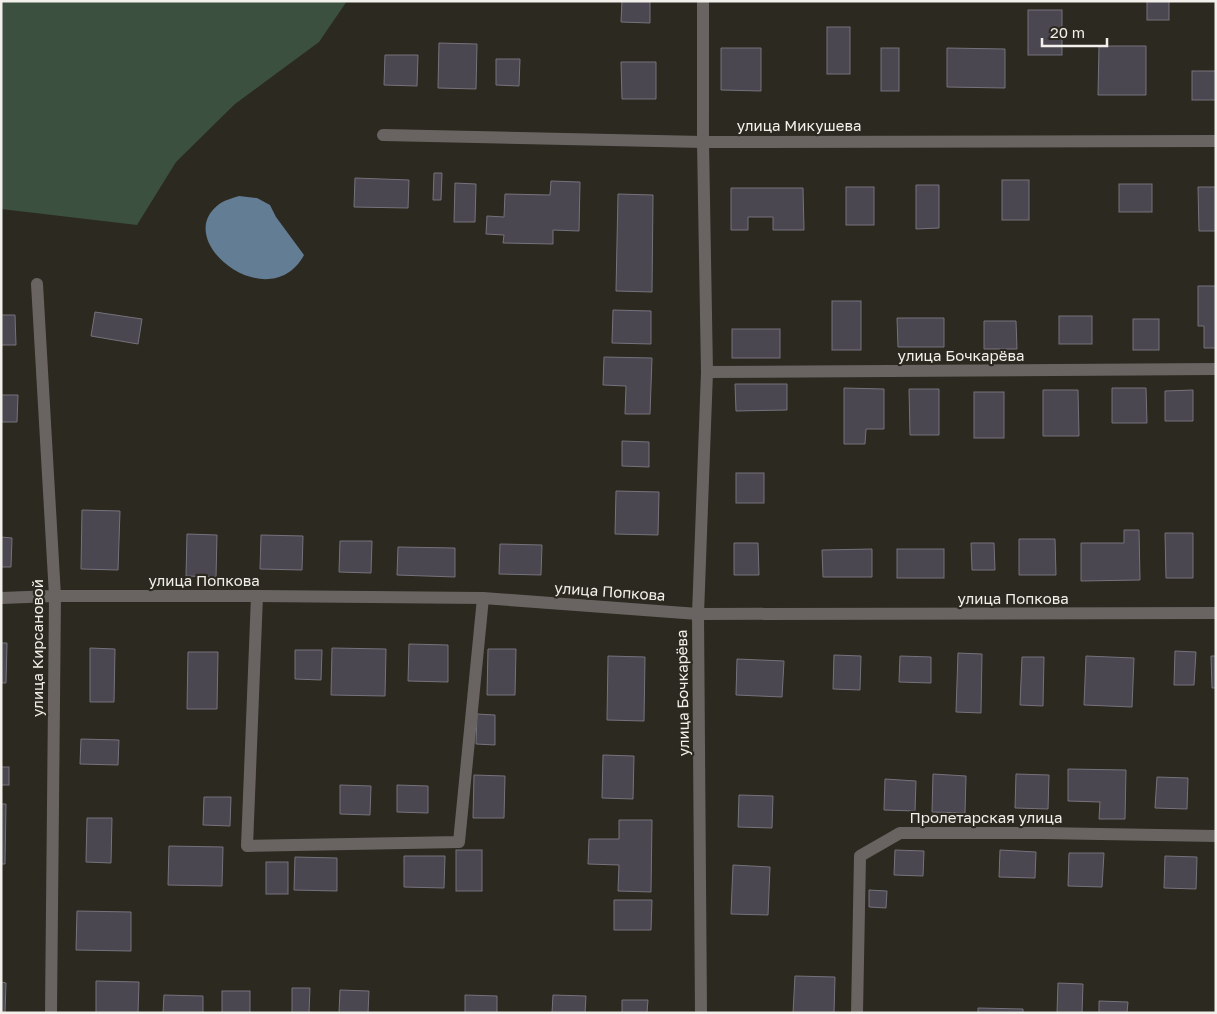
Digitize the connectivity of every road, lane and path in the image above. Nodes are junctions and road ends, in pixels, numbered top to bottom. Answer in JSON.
{"nodes":[{"id":1,"x":703,"y":1,"type":"edge"},
{"id":2,"x":383,"y":135,"type":"dead end"},
{"id":3,"x":1216,"y":140,"type":"edge"},
{"id":4,"x":703,"y":142,"type":"junction"},
{"id":5,"x":37,"y":284,"type":"dead end"},
{"id":6,"x":1216,"y":369,"type":"edge"},
{"id":7,"x":707,"y":372,"type":"junction"},
{"id":8,"x":55,"y":596,"type":"junction"},
{"id":9,"x":257,"y":596,"type":"junction"},
{"id":10,"x":1,"y":598,"type":"edge"},
{"id":11,"x":483,"y":598,"type":"junction"},
{"id":12,"x":698,"y":614,"type":"junction"},
{"id":13,"x":1216,"y":614,"type":"edge"},
{"id":14,"x":1216,"y":836,"type":"edge"},
{"id":15,"x":51,"y":1013,"type":"edge"},
{"id":16,"x":702,"y":1013,"type":"edge"},
{"id":17,"x":858,"y":1013,"type":"edge"}],
"edges":[{"from":1,"to":4,"type":"street","name":"улица Бочкарёва"},
{"from":2,"to":4,"type":"street","name":"улица Микушева"},
{"from":3,"to":4,"type":"street","name":"улица Микушева"},
{"from":4,"to":7,"type":"street","name":"улица Бочкарёва"},
{"from":5,"to":8,"type":"street","name":"улица Кирсановой"},
{"from":6,"to":7,"type":"street","name":"улица Бочкарёва"},
{"from":7,"to":12,"type":"street","name":"улица Бочкарёва"},
{"from":8,"to":9,"type":"street","name":"улица Попкова"},
{"from":8,"to":10,"type":"street","name":"улица Попкова"},
{"from":8,"to":15,"type":"street","name":"улица Кирсановой"},
{"from":9,"to":11,"type":"street","name":"улица Попкова"},
{"from":9,"to":11,"type":"street"},
{"from":11,"to":12,"type":"street","name":"улица Попкова"},
{"from":12,"to":13,"type":"street","name":"улица Попкова"},
{"from":12,"to":16,"type":"street","name":"улица Бочкарёва"},
{"from":14,"to":17,"type":"street","name":"Пролетарская улица"}]}
